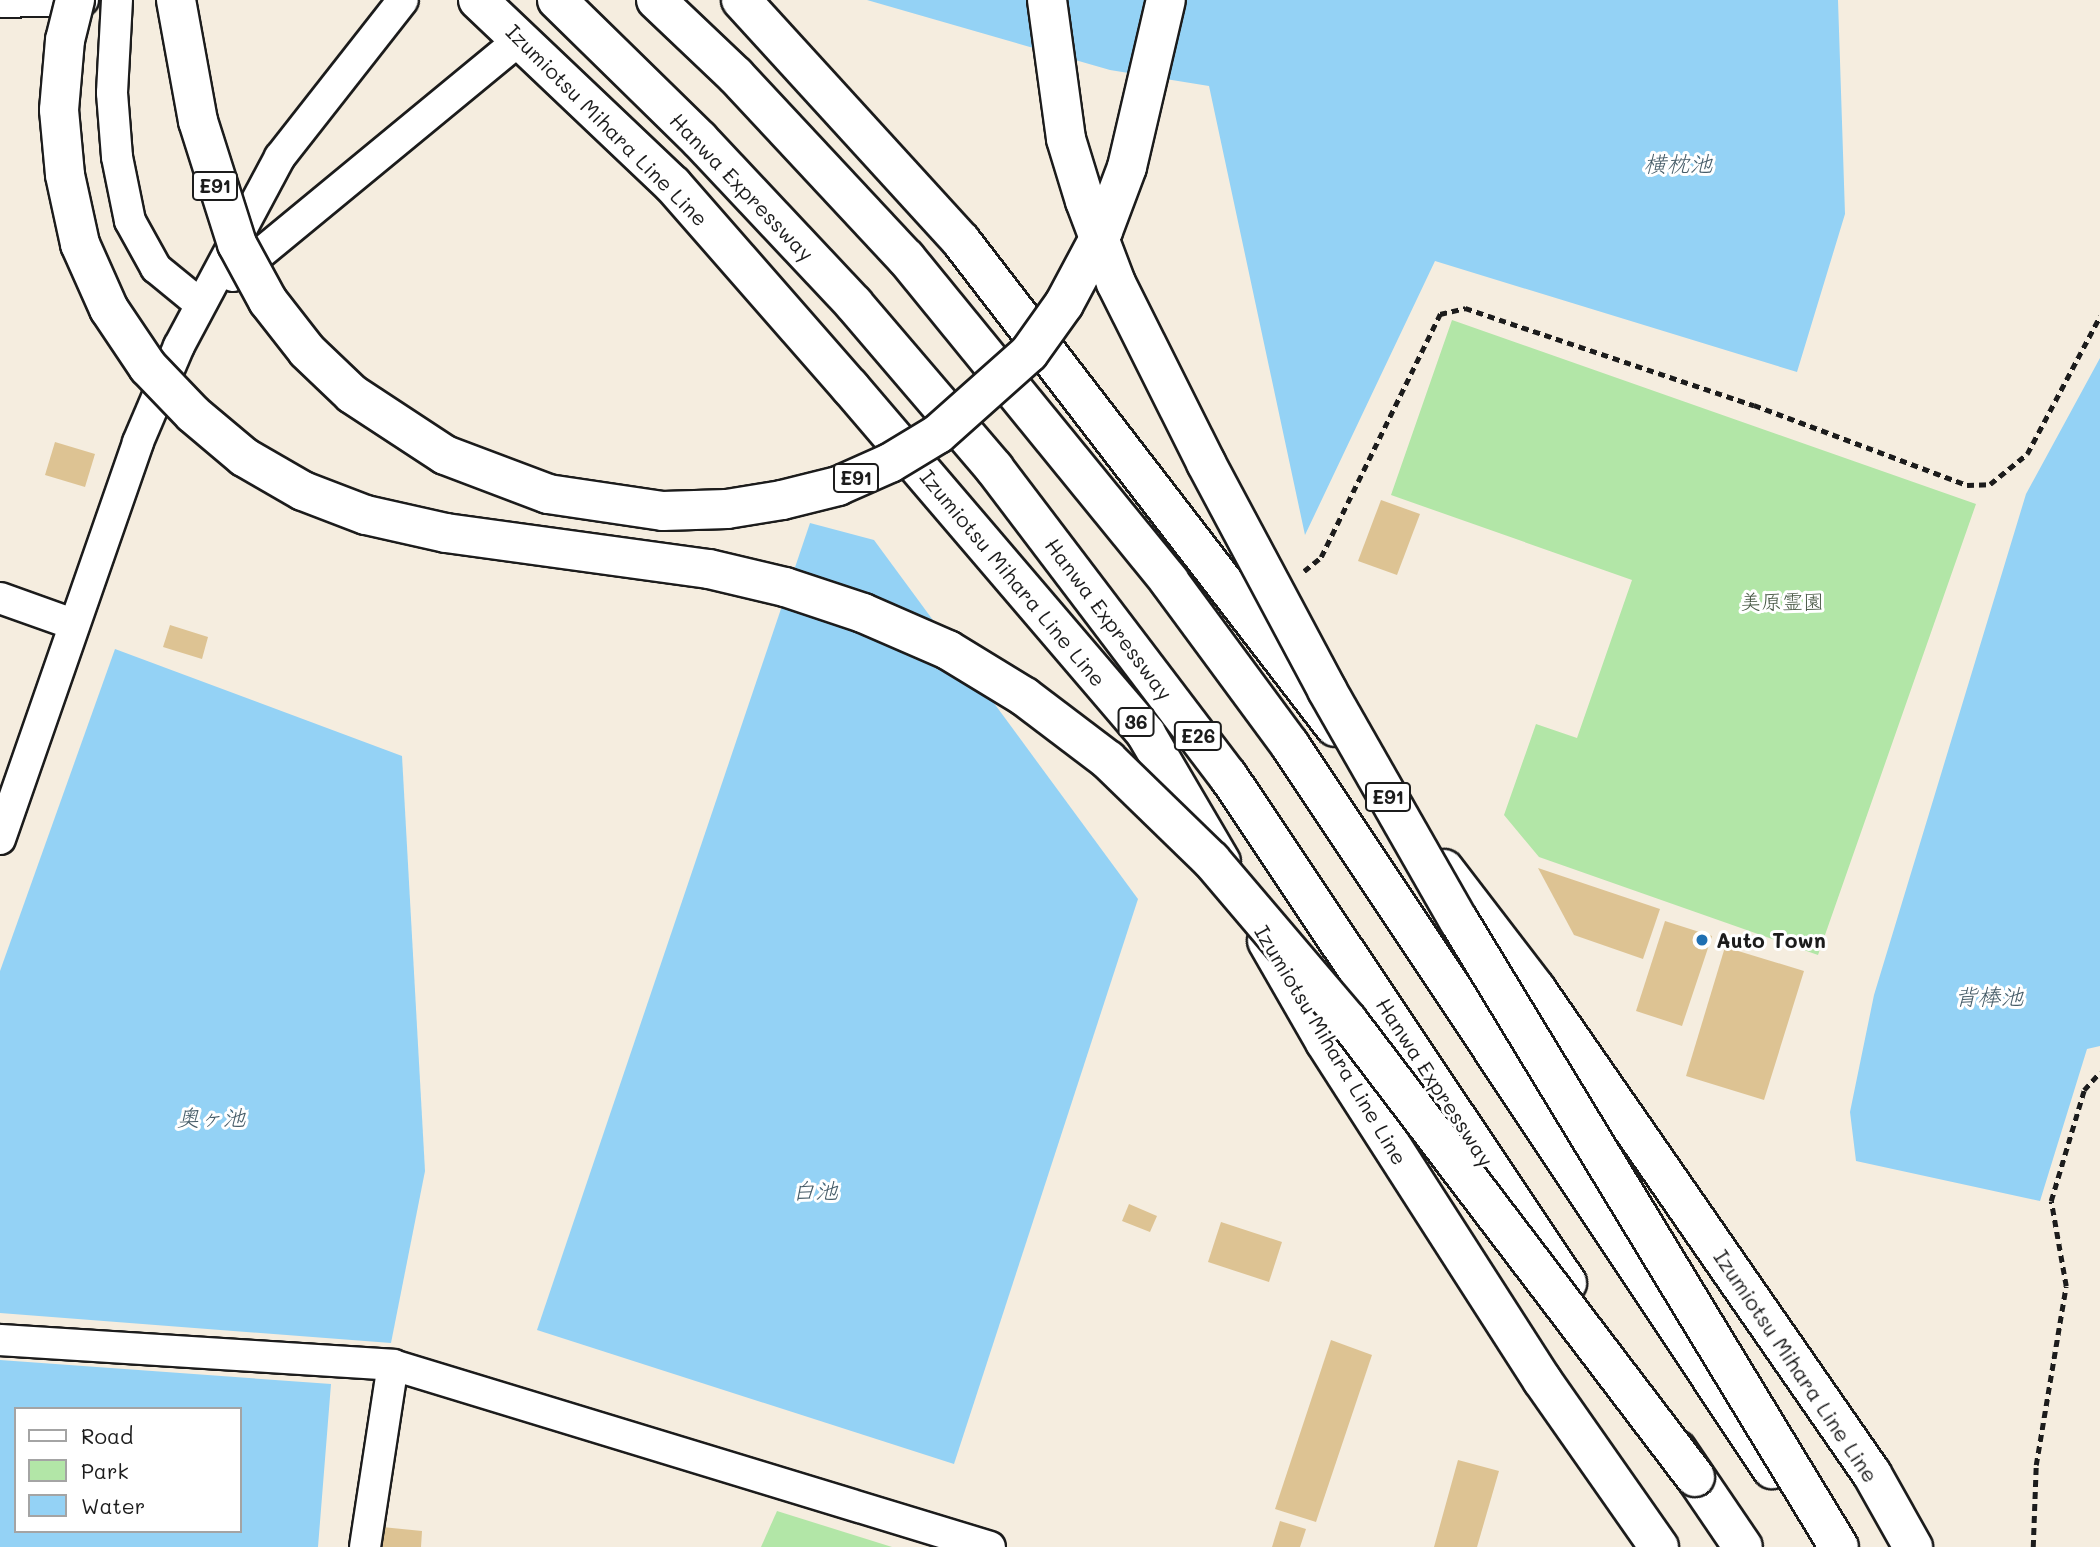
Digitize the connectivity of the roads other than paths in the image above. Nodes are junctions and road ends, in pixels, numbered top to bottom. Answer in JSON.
{"nodes":[{"id":1,"x":75,"y":0,"type":"edge"},
{"id":2,"x":83,"y":0,"type":"edge"},
{"id":3,"x":117,"y":0,"type":"edge"},
{"id":4,"x":176,"y":0,"type":"edge"},
{"id":5,"x":403,"y":0,"type":"edge"},
{"id":6,"x":478,"y":0,"type":"edge"},
{"id":7,"x":556,"y":0,"type":"edge"},
{"id":8,"x":656,"y":0,"type":"edge"},
{"id":9,"x":741,"y":0,"type":"edge"},
{"id":10,"x":1047,"y":0,"type":"edge"},
{"id":11,"x":1166,"y":0,"type":"edge"},
{"id":12,"x":0,"y":2,"type":"edge"},
{"id":13,"x":520,"y":39,"type":"junction"},
{"id":14,"x":200,"y":304,"type":"junction"},
{"id":15,"x":0,"y":598,"type":"edge"},
{"id":16,"x":73,"y":624,"type":"junction"},
{"id":17,"x":0,"y":839,"type":"edge"},
{"id":18,"x":0,"y":1340,"type":"edge"},
{"id":19,"x":393,"y":1365,"type":"junction"},
{"id":20,"x":1695,"y":1477,"type":"junction"},
{"id":21,"x":365,"y":1547,"type":"edge"},
{"id":22,"x":990,"y":1547,"type":"edge"},
{"id":23,"x":1660,"y":1547,"type":"edge"},
{"id":24,"x":1742,"y":1547,"type":"edge"},
{"id":25,"x":1823,"y":1547,"type":"edge"},
{"id":26,"x":1839,"y":1547,"type":"edge"},
{"id":27,"x":1913,"y":1547,"type":"edge"}],
"edges":[{"from":1,"to":20,"type":"main road","bridge":true},
{"from":2,"to":12,"type":"street"},
{"from":3,"to":14,"type":"street"},
{"from":4,"to":11,"type":"main road","number":"E91","bridge":true},
{"from":5,"to":14,"type":"street"},
{"from":6,"to":13,"type":"main road","name":"Izumiotsu Mihara Line Line","number":"36"},
{"from":7,"to":13,"type":"main road"},
{"from":7,"to":20,"type":"main road","name":"Hanwa Expressway","number":"E26","bridge":true},
{"from":8,"to":25,"type":"main road"},
{"from":9,"to":27,"type":"main road","name":"Izumiotsu Mihara Line Line"},
{"from":10,"to":26,"type":"main road","number":"E91","bridge":true},
{"from":13,"to":14,"type":"street"},
{"from":13,"to":23,"type":"main road","name":"Izumiotsu Mihara Line Line","number":"36"},
{"from":14,"to":16,"type":"street"},
{"from":15,"to":16,"type":"street"},
{"from":16,"to":17,"type":"street"},
{"from":18,"to":19,"type":"street"},
{"from":19,"to":21,"type":"street"},
{"from":19,"to":22,"type":"street"},
{"from":20,"to":24,"type":"main road","name":"Hanwa Expressway","number":"E26"}]}
